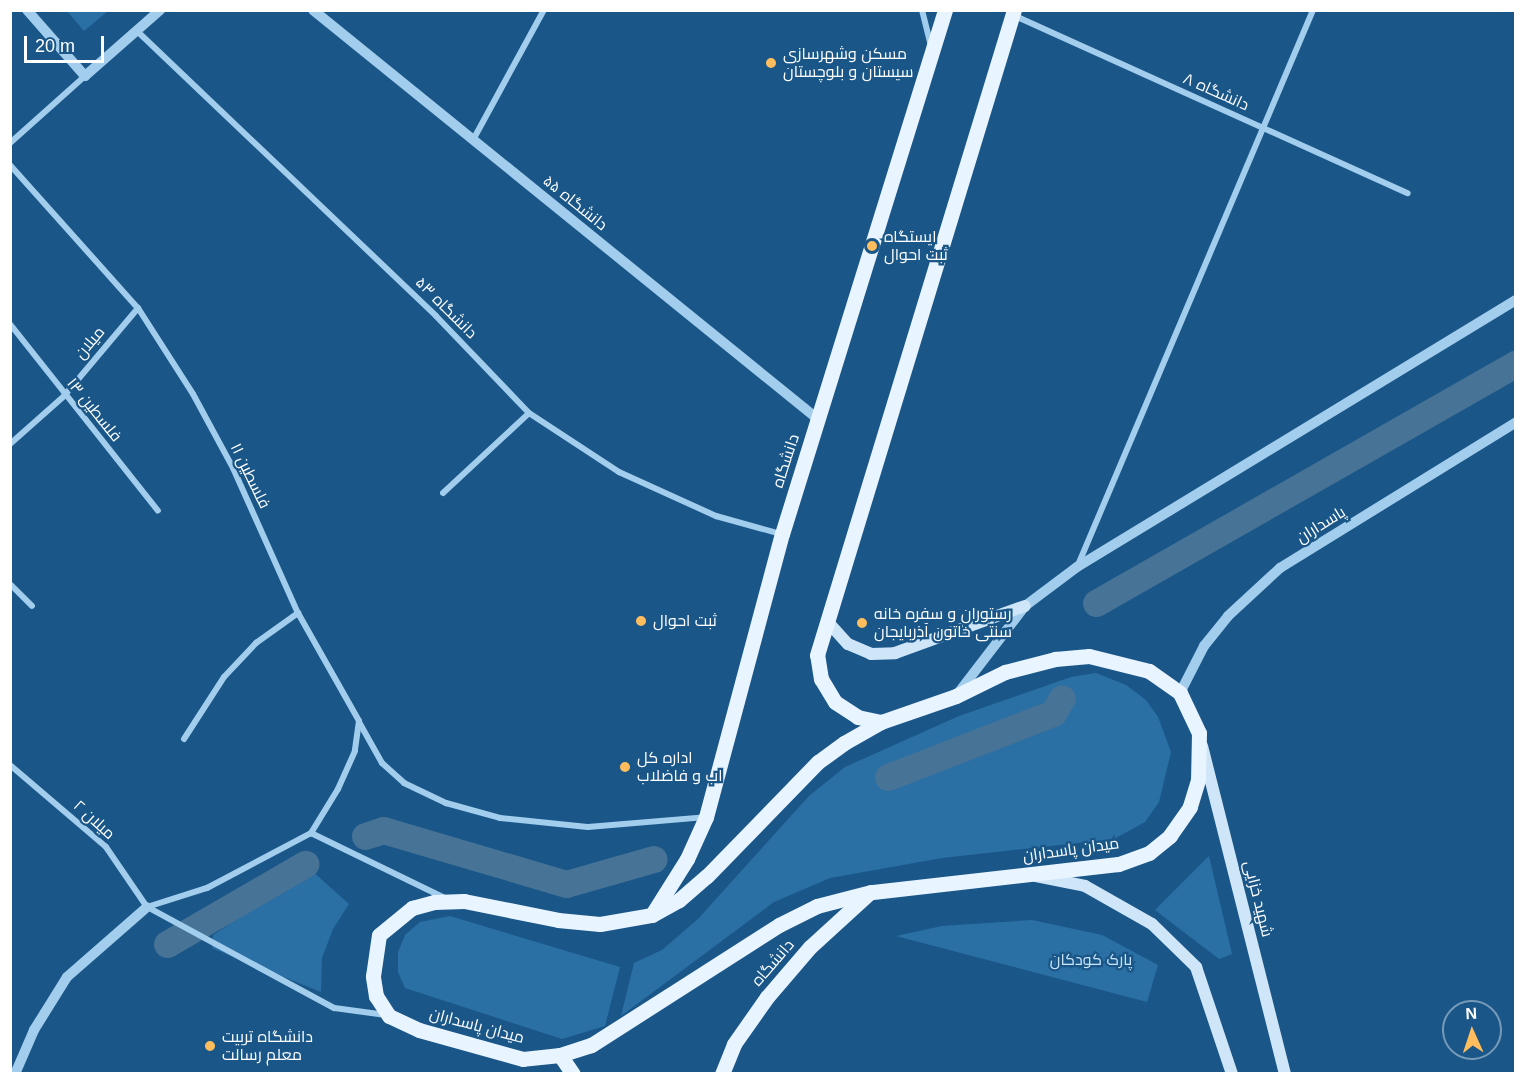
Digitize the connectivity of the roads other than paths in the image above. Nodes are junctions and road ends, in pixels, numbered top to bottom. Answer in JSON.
{"nodes":[{"id":1,"x":27,"y":10,"type":"edge"},
{"id":2,"x":160,"y":10,"type":"edge"},
{"id":3,"x":313,"y":10,"type":"edge"},
{"id":4,"x":544,"y":10,"type":"edge"},
{"id":5,"x":922,"y":10,"type":"edge"},
{"id":6,"x":945,"y":10,"type":"edge"},
{"id":7,"x":1313,"y":10,"type":"edge"},
{"id":8,"x":1013,"y":12,"type":"edge"},
{"id":9,"x":137,"y":31,"type":"junction"},
{"id":10,"x":932,"y":51,"type":"junction"},
{"id":11,"x":85,"y":76,"type":"junction"},
{"id":12,"x":1263,"y":128,"type":"junction"},
{"id":13,"x":473,"y":140,"type":"junction"},
{"id":14,"x":10,"y":143,"type":"edge"},
{"id":15,"x":10,"y":165,"type":"edge"},
{"id":16,"x":1408,"y":193,"type":"dead end"},
{"id":17,"x":1515,"y":300,"type":"edge"},
{"id":18,"x":138,"y":308,"type":"junction"},
{"id":19,"x":10,"y":324,"type":"edge"},
{"id":20,"x":64,"y":396,"type":"junction"},
{"id":21,"x":529,"y":413,"type":"junction"},
{"id":22,"x":819,"y":420,"type":"junction"},
{"id":23,"x":1515,"y":422,"type":"edge"},
{"id":24,"x":10,"y":444,"type":"edge"},
{"id":25,"x":443,"y":492,"type":"dead end"},
{"id":26,"x":158,"y":511,"type":"dead end"},
{"id":27,"x":782,"y":534,"type":"junction"},
{"id":28,"x":1077,"y":567,"type":"junction"},
{"id":29,"x":10,"y":584,"type":"edge"},
{"id":30,"x":32,"y":606,"type":"dead end"},
{"id":31,"x":1025,"y":606,"type":"junction"},
{"id":32,"x":298,"y":613,"type":"junction"},
{"id":33,"x":827,"y":621,"type":"junction"},
{"id":34,"x":1180,"y":693,"type":"junction"},
{"id":35,"x":956,"y":696,"type":"junction"},
{"id":36,"x":359,"y":721,"type":"junction"},
{"id":37,"x":880,"y":722,"type":"junction"},
{"id":38,"x":1199,"y":733,"type":"junction"},
{"id":39,"x":184,"y":739,"type":"dead end"},
{"id":40,"x":10,"y":765,"type":"edge"},
{"id":41,"x":706,"y":817,"type":"junction"},
{"id":42,"x":310,"y":833,"type":"junction"},
{"id":43,"x":1029,"y":874,"type":"junction"},
{"id":44,"x":871,"y":892,"type":"junction"},
{"id":45,"x":449,"y":900,"type":"junction"},
{"id":46,"x":147,"y":907,"type":"junction"},
{"id":47,"x":652,"y":915,"type":"junction"},
{"id":48,"x":389,"y":1016,"type":"junction"},
{"id":49,"x":560,"y":1055,"type":"junction"},
{"id":50,"x":15,"y":1074,"type":"edge"},
{"id":51,"x":573,"y":1074,"type":"edge"},
{"id":52,"x":722,"y":1074,"type":"edge"},
{"id":53,"x":1232,"y":1074,"type":"edge"},
{"id":54,"x":1285,"y":1074,"type":"edge"}],
"edges":[{"from":1,"to":11,"type":"street"},
{"from":2,"to":9,"type":"street"},
{"from":3,"to":13,"type":"street","name":"دانشگاه ۵۵"},
{"from":4,"to":13,"type":"street"},
{"from":5,"to":10,"type":"street"},
{"from":6,"to":10,"type":"main road","name":"دانشگاه"},
{"from":7,"to":12,"type":"street"},
{"from":8,"to":12,"type":"street","name":"دانشگاه ۸"},
{"from":8,"to":33,"type":"main road"},
{"from":9,"to":11,"type":"street"},
{"from":9,"to":21,"type":"street","name":"دانشگاه ۵۳"},
{"from":10,"to":22,"type":"main road","name":"دانشگاه"},
{"from":11,"to":14,"type":"street"},
{"from":12,"to":16,"type":"street","name":"دانشگاه ۸"},
{"from":12,"to":28,"type":"street"},
{"from":13,"to":22,"type":"street","name":"دانشگاه ۵۵"},
{"from":15,"to":18,"type":"street","name":"فلسطین ۱۱"},
{"from":17,"to":28,"type":"street"},
{"from":18,"to":20,"type":"street","name":"میلان"},
{"from":18,"to":32,"type":"street","name":"فلسطین ۱۱"},
{"from":19,"to":20,"type":"street","name":"فلسطین ۱۳"},
{"from":20,"to":24,"type":"street","name":"میلان"},
{"from":20,"to":26,"type":"street","name":"فلسطین ۱۳"},
{"from":21,"to":25,"type":"street"},
{"from":21,"to":27,"type":"street","name":"دانشگاه ۵۳"},
{"from":22,"to":27,"type":"main road","name":"دانشگاه"},
{"from":23,"to":34,"type":"street","name":"پاسداران"},
{"from":27,"to":41,"type":"main road","name":"دانشگاه"},
{"from":28,"to":31,"type":"street"},
{"from":29,"to":30,"type":"street"},
{"from":31,"to":33,"type":"main road"},
{"from":31,"to":35,"type":"street"},
{"from":32,"to":36,"type":"street","name":"فلسطین ۱۱"},
{"from":32,"to":39,"type":"street"},
{"from":33,"to":37,"type":"main road"},
{"from":34,"to":35,"type":"main road","name":"میدان پاسداران"},
{"from":34,"to":38,"type":"main road","name":"میدان پاسداران"},
{"from":35,"to":37,"type":"main road","name":"میدان پاسداران"},
{"from":36,"to":41,"type":"street","name":"فلسطین ۱۱"},
{"from":36,"to":42,"type":"street"},
{"from":37,"to":47,"type":"main road","name":"میدان پاسداران"},
{"from":38,"to":43,"type":"main road","name":"میدان پاسداران"},
{"from":38,"to":54,"type":"main road","name":"شهید خزایی"},
{"from":40,"to":46,"type":"street","name":"میلان ۲"},
{"from":41,"to":47,"type":"main road","name":"دانشگاه"},
{"from":42,"to":45,"type":"street"},
{"from":42,"to":46,"type":"street"},
{"from":43,"to":44,"type":"main road","name":"میدان پاسداران"},
{"from":43,"to":53,"type":"main road"},
{"from":44,"to":49,"type":"main road","name":"میدان پاسداران"},
{"from":44,"to":52,"type":"main road","name":"دانشگاه"},
{"from":45,"to":47,"type":"main road","name":"میدان پاسداران"},
{"from":45,"to":48,"type":"main road","name":"میدان پاسداران"},
{"from":46,"to":48,"type":"street"},
{"from":46,"to":50,"type":"street"},
{"from":48,"to":49,"type":"main road","name":"میدان پاسداران"},
{"from":49,"to":51,"type":"main road"}]}
